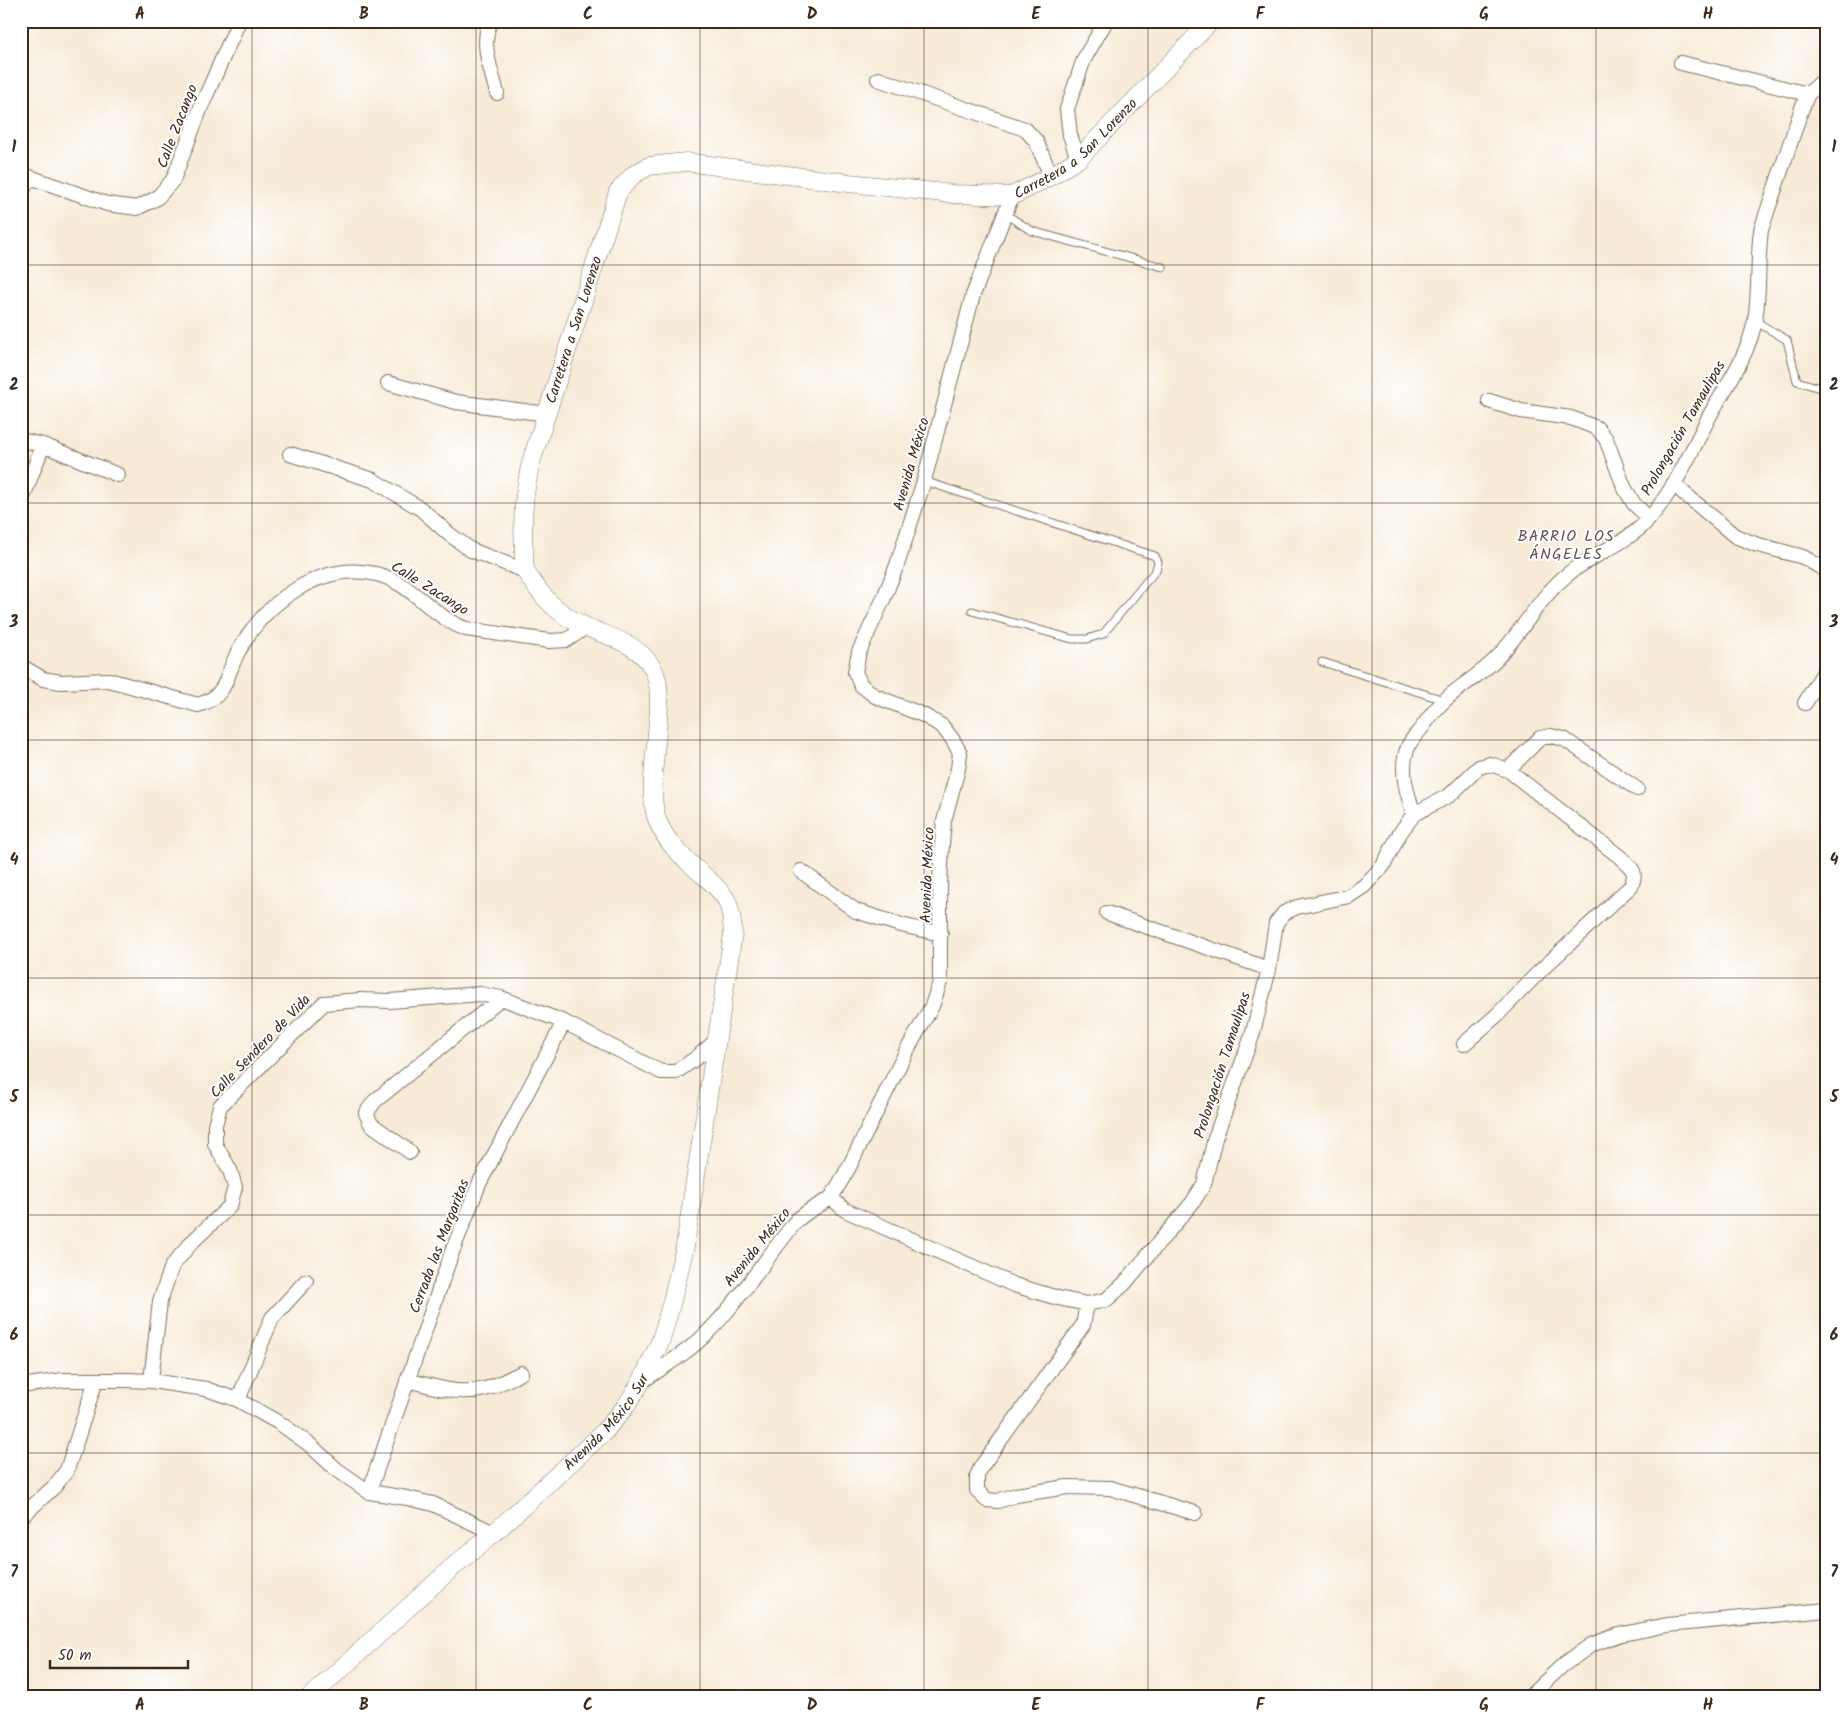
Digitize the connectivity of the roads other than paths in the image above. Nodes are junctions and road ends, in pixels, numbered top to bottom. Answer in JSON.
{"nodes":[{"id":1,"x":239,"y":21,"type":"edge"},
{"id":2,"x":491,"y":21,"type":"edge"},
{"id":3,"x":1106,"y":21,"type":"edge"},
{"id":4,"x":1211,"y":21,"type":"edge"},
{"id":5,"x":1681,"y":63,"type":"dead end"},
{"id":6,"x":1827,"y":77,"type":"edge"},
{"id":7,"x":878,"y":79,"type":"dead end"},
{"id":8,"x":497,"y":93,"type":"dead end"},
{"id":9,"x":1808,"y":94,"type":"junction"},
{"id":10,"x":1078,"y":158,"type":"junction"},
{"id":11,"x":25,"y":176,"type":"edge"},
{"id":12,"x":1051,"y":176,"type":"junction"},
{"id":13,"x":21,"y":193,"type":"edge"},
{"id":14,"x":1012,"y":196,"type":"junction"},
{"id":15,"x":1005,"y":214,"type":"junction"},
{"id":16,"x":1163,"y":267,"type":"dead end"},
{"id":17,"x":1755,"y":320,"type":"junction"},
{"id":18,"x":388,"y":383,"type":"dead end"},
{"id":19,"x":1827,"y":386,"type":"edge"},
{"id":20,"x":1489,"y":401,"type":"dead end"},
{"id":21,"x":547,"y":414,"type":"junction"},
{"id":22,"x":21,"y":440,"type":"edge"},
{"id":23,"x":42,"y":445,"type":"junction"},
{"id":24,"x":290,"y":454,"type":"dead end"},
{"id":25,"x":118,"y":475,"type":"dead end"},
{"id":26,"x":924,"y":481,"type":"junction"},
{"id":27,"x":1673,"y":484,"type":"junction"},
{"id":28,"x":21,"y":502,"type":"edge"},
{"id":29,"x":1649,"y":518,"type":"junction"},
{"id":30,"x":525,"y":571,"type":"junction"},
{"id":31,"x":1827,"y":571,"type":"edge"},
{"id":32,"x":972,"y":611,"type":"dead end"},
{"id":33,"x":586,"y":627,"type":"junction"},
{"id":34,"x":1322,"y":662,"type":"dead end"},
{"id":35,"x":21,"y":666,"type":"edge"},
{"id":36,"x":1827,"y":667,"type":"edge"},
{"id":37,"x":1444,"y":700,"type":"junction"},
{"id":38,"x":1805,"y":703,"type":"dead end"},
{"id":39,"x":1508,"y":770,"type":"junction"},
{"id":40,"x":1637,"y":789,"type":"dead end"},
{"id":41,"x":1414,"y":814,"type":"junction"},
{"id":42,"x":801,"y":872,"type":"dead end"},
{"id":43,"x":1107,"y":914,"type":"dead end"},
{"id":44,"x":941,"y":934,"type":"junction"},
{"id":45,"x":1269,"y":969,"type":"junction"},
{"id":46,"x":501,"y":998,"type":"junction"},
{"id":47,"x":564,"y":1022,"type":"junction"},
{"id":48,"x":717,"y":1040,"type":"junction"},
{"id":49,"x":1464,"y":1044,"type":"dead end"},
{"id":50,"x":410,"y":1152,"type":"dead end"},
{"id":51,"x":831,"y":1198,"type":"junction"},
{"id":52,"x":306,"y":1281,"type":"dead end"},
{"id":53,"x":1087,"y":1304,"type":"junction"},
{"id":54,"x":521,"y":1373,"type":"dead end"},
{"id":55,"x":96,"y":1380,"type":"junction"},
{"id":56,"x":407,"y":1380,"type":"junction"},
{"id":57,"x":151,"y":1381,"type":"junction"},
{"id":58,"x":641,"y":1382,"type":"junction"},
{"id":59,"x":21,"y":1386,"type":"edge"},
{"id":60,"x":238,"y":1400,"type":"junction"},
{"id":61,"x":369,"y":1492,"type":"junction"},
{"id":62,"x":1195,"y":1513,"type":"dead end"},
{"id":63,"x":21,"y":1517,"type":"edge"},
{"id":64,"x":494,"y":1533,"type":"junction"},
{"id":65,"x":1827,"y":1610,"type":"edge"},
{"id":66,"x":310,"y":1697,"type":"edge"},
{"id":67,"x":1529,"y":1697,"type":"edge"}],
"edges":[{"from":1,"to":11,"type":"street","name":"Calle Zacango"},
{"from":2,"to":8,"type":"street"},
{"from":3,"to":10,"type":"street"},
{"from":4,"to":10,"type":"street","name":"Carretera a San Lorenzo"},
{"from":5,"to":9,"type":"street"},
{"from":6,"to":9,"type":"street","name":"Prolongación Tamaulipas"},
{"from":7,"to":12,"type":"street"},
{"from":9,"to":17,"type":"street","name":"Prolongación Tamaulipas"},
{"from":10,"to":12,"type":"street","name":"Carretera a San Lorenzo"},
{"from":11,"to":13,"type":"street","name":"Calle Zacango"},
{"from":12,"to":14,"type":"street","name":"Carretera a San Lorenzo"},
{"from":14,"to":15,"type":"street","name":"Avenida México"},
{"from":14,"to":21,"type":"street","name":"Carretera a San Lorenzo"},
{"from":15,"to":16,"type":"lane"},
{"from":15,"to":26,"type":"street","name":"Avenida México"},
{"from":17,"to":19,"type":"lane"},
{"from":17,"to":27,"type":"street","name":"Prolongación Tamaulipas"},
{"from":18,"to":21,"type":"street"},
{"from":20,"to":29,"type":"street"},
{"from":21,"to":30,"type":"street","name":"Carretera a San Lorenzo"},
{"from":22,"to":23,"type":"street"},
{"from":23,"to":25,"type":"street"},
{"from":23,"to":28,"type":"street"},
{"from":24,"to":30,"type":"street"},
{"from":26,"to":32,"type":"lane"},
{"from":26,"to":44,"type":"street","name":"Avenida México"},
{"from":27,"to":29,"type":"street","name":"Prolongación Tamaulipas"},
{"from":27,"to":31,"type":"street"},
{"from":29,"to":37,"type":"street","name":"Prolongación Tamaulipas"},
{"from":30,"to":33,"type":"street"},
{"from":33,"to":35,"type":"street","name":"Calle Zacango"},
{"from":33,"to":48,"type":"street"},
{"from":34,"to":37,"type":"lane"},
{"from":36,"to":38,"type":"street"},
{"from":37,"to":41,"type":"street","name":"Prolongación Tamaulipas"},
{"from":39,"to":40,"type":"street"},
{"from":39,"to":41,"type":"street"},
{"from":39,"to":49,"type":"street"},
{"from":41,"to":45,"type":"street","name":"Prolongación Tamaulipas"},
{"from":42,"to":44,"type":"street"},
{"from":43,"to":45,"type":"street"},
{"from":44,"to":51,"type":"street","name":"Avenida México"},
{"from":45,"to":53,"type":"street","name":"Prolongación Tamaulipas"},
{"from":46,"to":47,"type":"street","name":"Calle Sendero de Vida"},
{"from":46,"to":50,"type":"street"},
{"from":46,"to":57,"type":"street","name":"Calle Sendero de Vida"},
{"from":47,"to":48,"type":"street","name":"Calle Sendero de Vida"},
{"from":47,"to":56,"type":"street","name":"Cerrada las Margaritas"},
{"from":48,"to":58,"type":"street","name":"Avenida México Sur"},
{"from":51,"to":53,"type":"street"},
{"from":51,"to":58,"type":"street","name":"Avenida México"},
{"from":52,"to":60,"type":"street"},
{"from":53,"to":62,"type":"street"},
{"from":54,"to":56,"type":"street"},
{"from":55,"to":57,"type":"street"},
{"from":55,"to":59,"type":"street"},
{"from":55,"to":63,"type":"street"},
{"from":56,"to":61,"type":"street","name":"Cerrada las Margaritas"},
{"from":57,"to":60,"type":"street"},
{"from":58,"to":64,"type":"street","name":"Avenida México Sur"},
{"from":60,"to":61,"type":"street"},
{"from":61,"to":64,"type":"street"},
{"from":64,"to":66,"type":"street","name":"Avenida México Sur"},
{"from":65,"to":67,"type":"street"}]}
